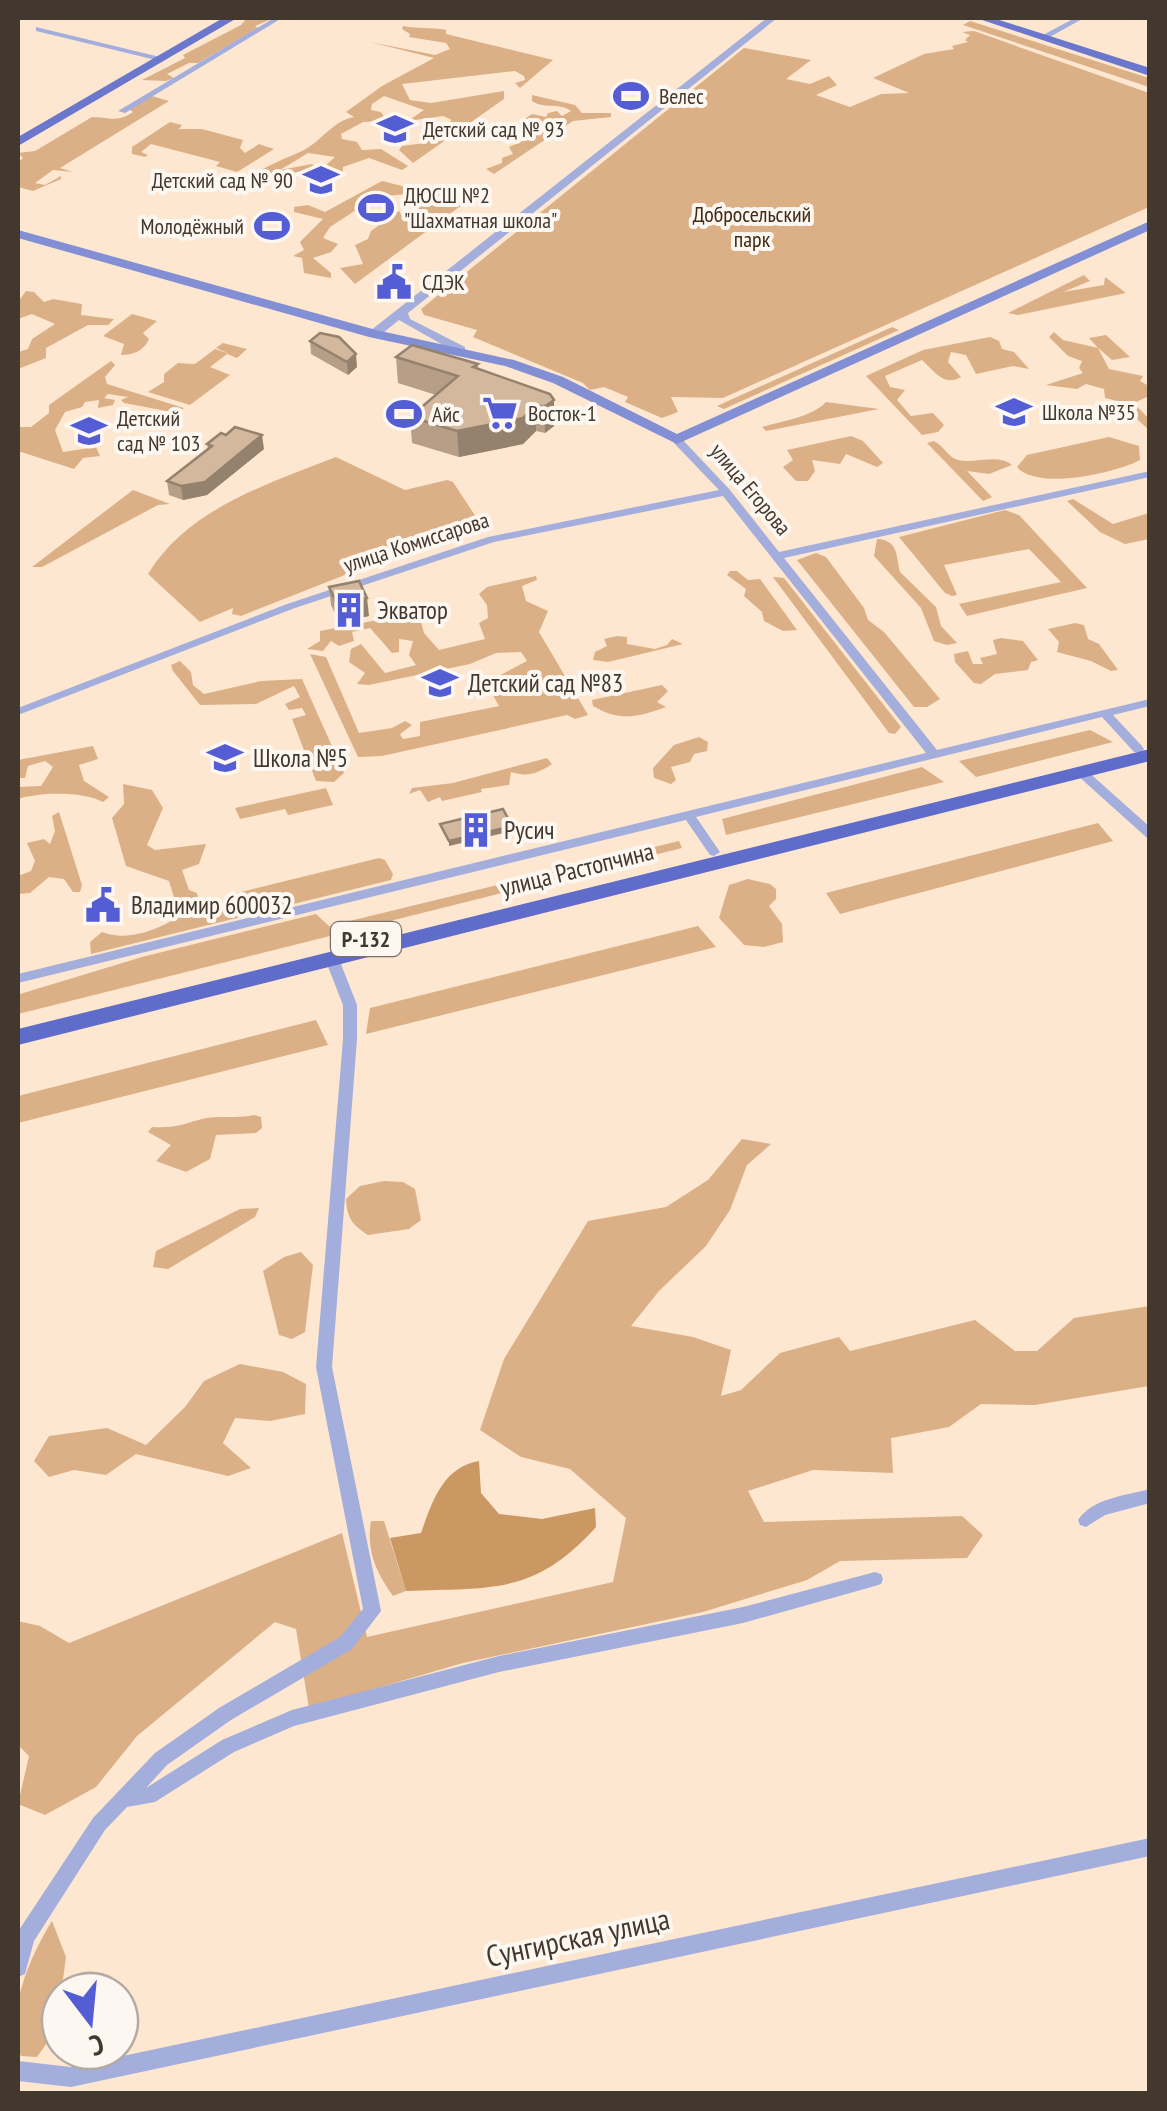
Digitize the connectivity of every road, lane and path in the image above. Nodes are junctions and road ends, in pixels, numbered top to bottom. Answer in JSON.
{"nodes":[{"id":1,"x":231,"y":18,"type":"edge"},
{"id":2,"x":278,"y":18,"type":"edge"},
{"id":3,"x":772,"y":18,"type":"edge"},
{"id":4,"x":982,"y":18,"type":"edge"},
{"id":5,"x":1080,"y":18,"type":"edge"},
{"id":6,"x":39,"y":29,"type":"dead end"},
{"id":7,"x":1042,"y":37,"type":"junction"},
{"id":8,"x":160,"y":59,"type":"junction"},
{"id":9,"x":1150,"y":72,"type":"edge"},
{"id":10,"x":122,"y":111,"type":"dead end"},
{"id":11,"x":18,"y":142,"type":"edge"},
{"id":12,"x":1150,"y":226,"type":"edge"},
{"id":13,"x":18,"y":234,"type":"edge"},
{"id":14,"x":402,"y":312,"type":"junction"},
{"id":15,"x":374,"y":334,"type":"junction"},
{"id":16,"x":461,"y":350,"type":"junction"},
{"id":17,"x":677,"y":440,"type":"junction"},
{"id":18,"x":1150,"y":474,"type":"edge"},
{"id":19,"x":726,"y":492,"type":"junction"},
{"id":20,"x":777,"y":556,"type":"junction"},
{"id":21,"x":1150,"y":702,"type":"edge"},
{"id":22,"x":18,"y":712,"type":"edge"},
{"id":23,"x":1105,"y":714,"type":"junction"},
{"id":24,"x":1146,"y":750,"type":"edge"},
{"id":25,"x":933,"y":754,"type":"junction"},
{"id":26,"x":1081,"y":772,"type":"junction"},
{"id":27,"x":688,"y":814,"type":"junction"},
{"id":28,"x":1150,"y":834,"type":"edge"},
{"id":29,"x":714,"y":852,"type":"junction"},
{"id":30,"x":332,"y":960,"type":"junction"},
{"id":31,"x":18,"y":979,"type":"edge"},
{"id":32,"x":18,"y":1026,"type":"edge"},
{"id":33,"x":18,"y":1036,"type":"edge"},
{"id":34,"x":1150,"y":1496,"type":"edge"},
{"id":35,"x":1086,"y":1520,"type":"dead end"},
{"id":36,"x":875,"y":1579,"type":"dead end"},
{"id":37,"x":123,"y":1799,"type":"junction"},
{"id":38,"x":1150,"y":1847,"type":"edge"},
{"id":39,"x":18,"y":1967,"type":"edge"},
{"id":40,"x":18,"y":2071,"type":"edge"}],
"edges":[{"from":1,"to":8,"type":"main road"},
{"from":2,"to":10,"type":"street"},
{"from":3,"to":14,"type":"street"},
{"from":4,"to":7,"type":"main road"},
{"from":5,"to":7,"type":"street"},
{"from":6,"to":8,"type":"street"},
{"from":7,"to":9,"type":"main road"},
{"from":8,"to":11,"type":"main road"},
{"from":12,"to":17,"type":"main road"},
{"from":13,"to":15,"type":"main road","name":"улица Егорова"},
{"from":14,"to":15,"type":"street"},
{"from":14,"to":16,"type":"street","name":"улица Егорова"},
{"from":15,"to":16,"type":"main road","name":"улица Егорова"},
{"from":16,"to":17,"type":"main road","name":"улица Егорова"},
{"from":17,"to":19,"type":"street","name":"улица Егорова"},
{"from":18,"to":20,"type":"street"},
{"from":19,"to":20,"type":"street","name":"улица Егорова"},
{"from":19,"to":22,"type":"street","name":"улица Комиссарова"},
{"from":20,"to":25,"type":"street","name":"улица Егорова"},
{"from":21,"to":23,"type":"street","name":"улица Растопчина"},
{"from":23,"to":24,"type":"street"},
{"from":23,"to":25,"type":"street","name":"улица Растопчина"},
{"from":24,"to":26,"type":"highway","name":"улица Растопчина","number":"Р-132"},
{"from":24,"to":29,"type":"highway","name":"улица Растопчина","number":"Р-132"},
{"from":25,"to":27,"type":"street","name":"улица Растопчина"},
{"from":26,"to":28,"type":"street"},
{"from":26,"to":30,"type":"highway","name":"улица Растопчина","number":"Р-132"},
{"from":27,"to":29,"type":"street"},
{"from":27,"to":31,"type":"street","name":"улица Растопчина"},
{"from":29,"to":32,"type":"highway","name":"улица Растопчина","number":"Р-132"},
{"from":30,"to":33,"type":"highway","name":"улица Растопчина","number":"Р-132"},
{"from":30,"to":37,"type":"street"},
{"from":34,"to":35,"type":"street"},
{"from":36,"to":37,"type":"street"},
{"from":37,"to":39,"type":"street"},
{"from":38,"to":40,"type":"street","name":"Сунгирская улица"}]}
